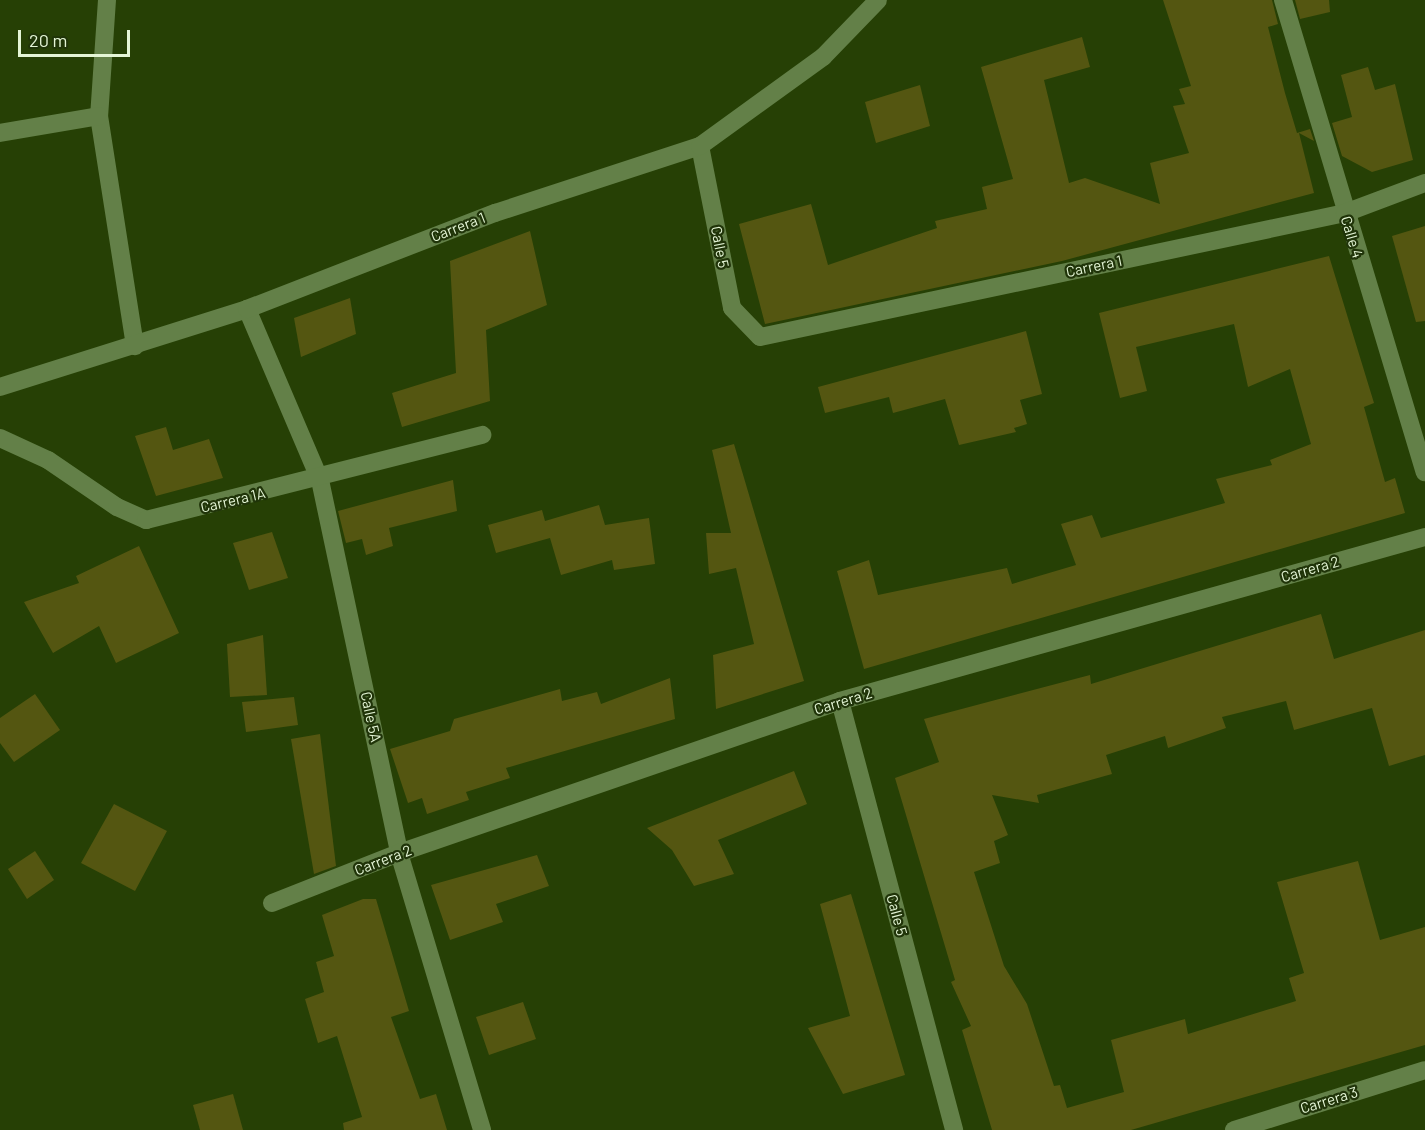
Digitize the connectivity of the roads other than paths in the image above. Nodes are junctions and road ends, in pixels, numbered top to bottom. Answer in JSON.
{"nodes":[{"id":1,"x":106,"y":0,"type":"edge"},
{"id":2,"x":878,"y":0,"type":"edge"},
{"id":3,"x":1283,"y":0,"type":"edge"},
{"id":4,"x":99,"y":116,"type":"junction"},
{"id":5,"x":0,"y":133,"type":"edge"},
{"id":6,"x":700,"y":146,"type":"junction"},
{"id":7,"x":1425,"y":183,"type":"edge"},
{"id":8,"x":1345,"y":213,"type":"junction"},
{"id":9,"x":247,"y":309,"type":"junction"},
{"id":10,"x":760,"y":337,"type":"joint"},
{"id":11,"x":135,"y":346,"type":"junction"},
{"id":12,"x":0,"y":387,"type":"edge"},
{"id":13,"x":482,"y":435,"type":"dead end"},
{"id":14,"x":0,"y":438,"type":"edge"},
{"id":15,"x":1425,"y":472,"type":"edge"},
{"id":16,"x":320,"y":480,"type":"junction"},
{"id":17,"x":1425,"y":537,"type":"edge"},
{"id":18,"x":840,"y":701,"type":"junction"},
{"id":19,"x":399,"y":853,"type":"junction"},
{"id":20,"x":272,"y":903,"type":"dead end"},
{"id":21,"x":1425,"y":1070,"type":"edge"},
{"id":22,"x":482,"y":1130,"type":"edge"},
{"id":23,"x":954,"y":1130,"type":"edge"},
{"id":24,"x":1234,"y":1130,"type":"edge"}],
"edges":[{"from":1,"to":4,"type":"street"},
{"from":2,"to":6,"type":"street","name":"Carrera 1"},
{"from":3,"to":8,"type":"street","name":"Calle 4"},
{"from":4,"to":5,"type":"street"},
{"from":4,"to":11,"type":"street"},
{"from":6,"to":9,"type":"street","name":"Carrera 1"},
{"from":6,"to":10,"type":"street","name":"Calle 5"},
{"from":7,"to":8,"type":"street","name":"Carrera 1"},
{"from":8,"to":10,"type":"street","name":"Carrera 1"},
{"from":8,"to":15,"type":"street","name":"Calle 4"},
{"from":9,"to":11,"type":"street","name":"Carrera 1"},
{"from":9,"to":16,"type":"street","name":"Calle 5A"},
{"from":11,"to":12,"type":"street","name":"Carrera 1"},
{"from":13,"to":16,"type":"street","name":"Carrera 1A"},
{"from":14,"to":16,"type":"street","name":"Carrera 1A"},
{"from":16,"to":19,"type":"street","name":"Calle 5A"},
{"from":17,"to":18,"type":"street","name":"Carrera 2"},
{"from":18,"to":19,"type":"street","name":"Carrera 2"},
{"from":18,"to":23,"type":"street","name":"Calle 5"},
{"from":19,"to":20,"type":"street","name":"Carrera 2"},
{"from":19,"to":22,"type":"street","name":"Calle 5A"},
{"from":21,"to":24,"type":"street","name":"Carrera 3"}]}
